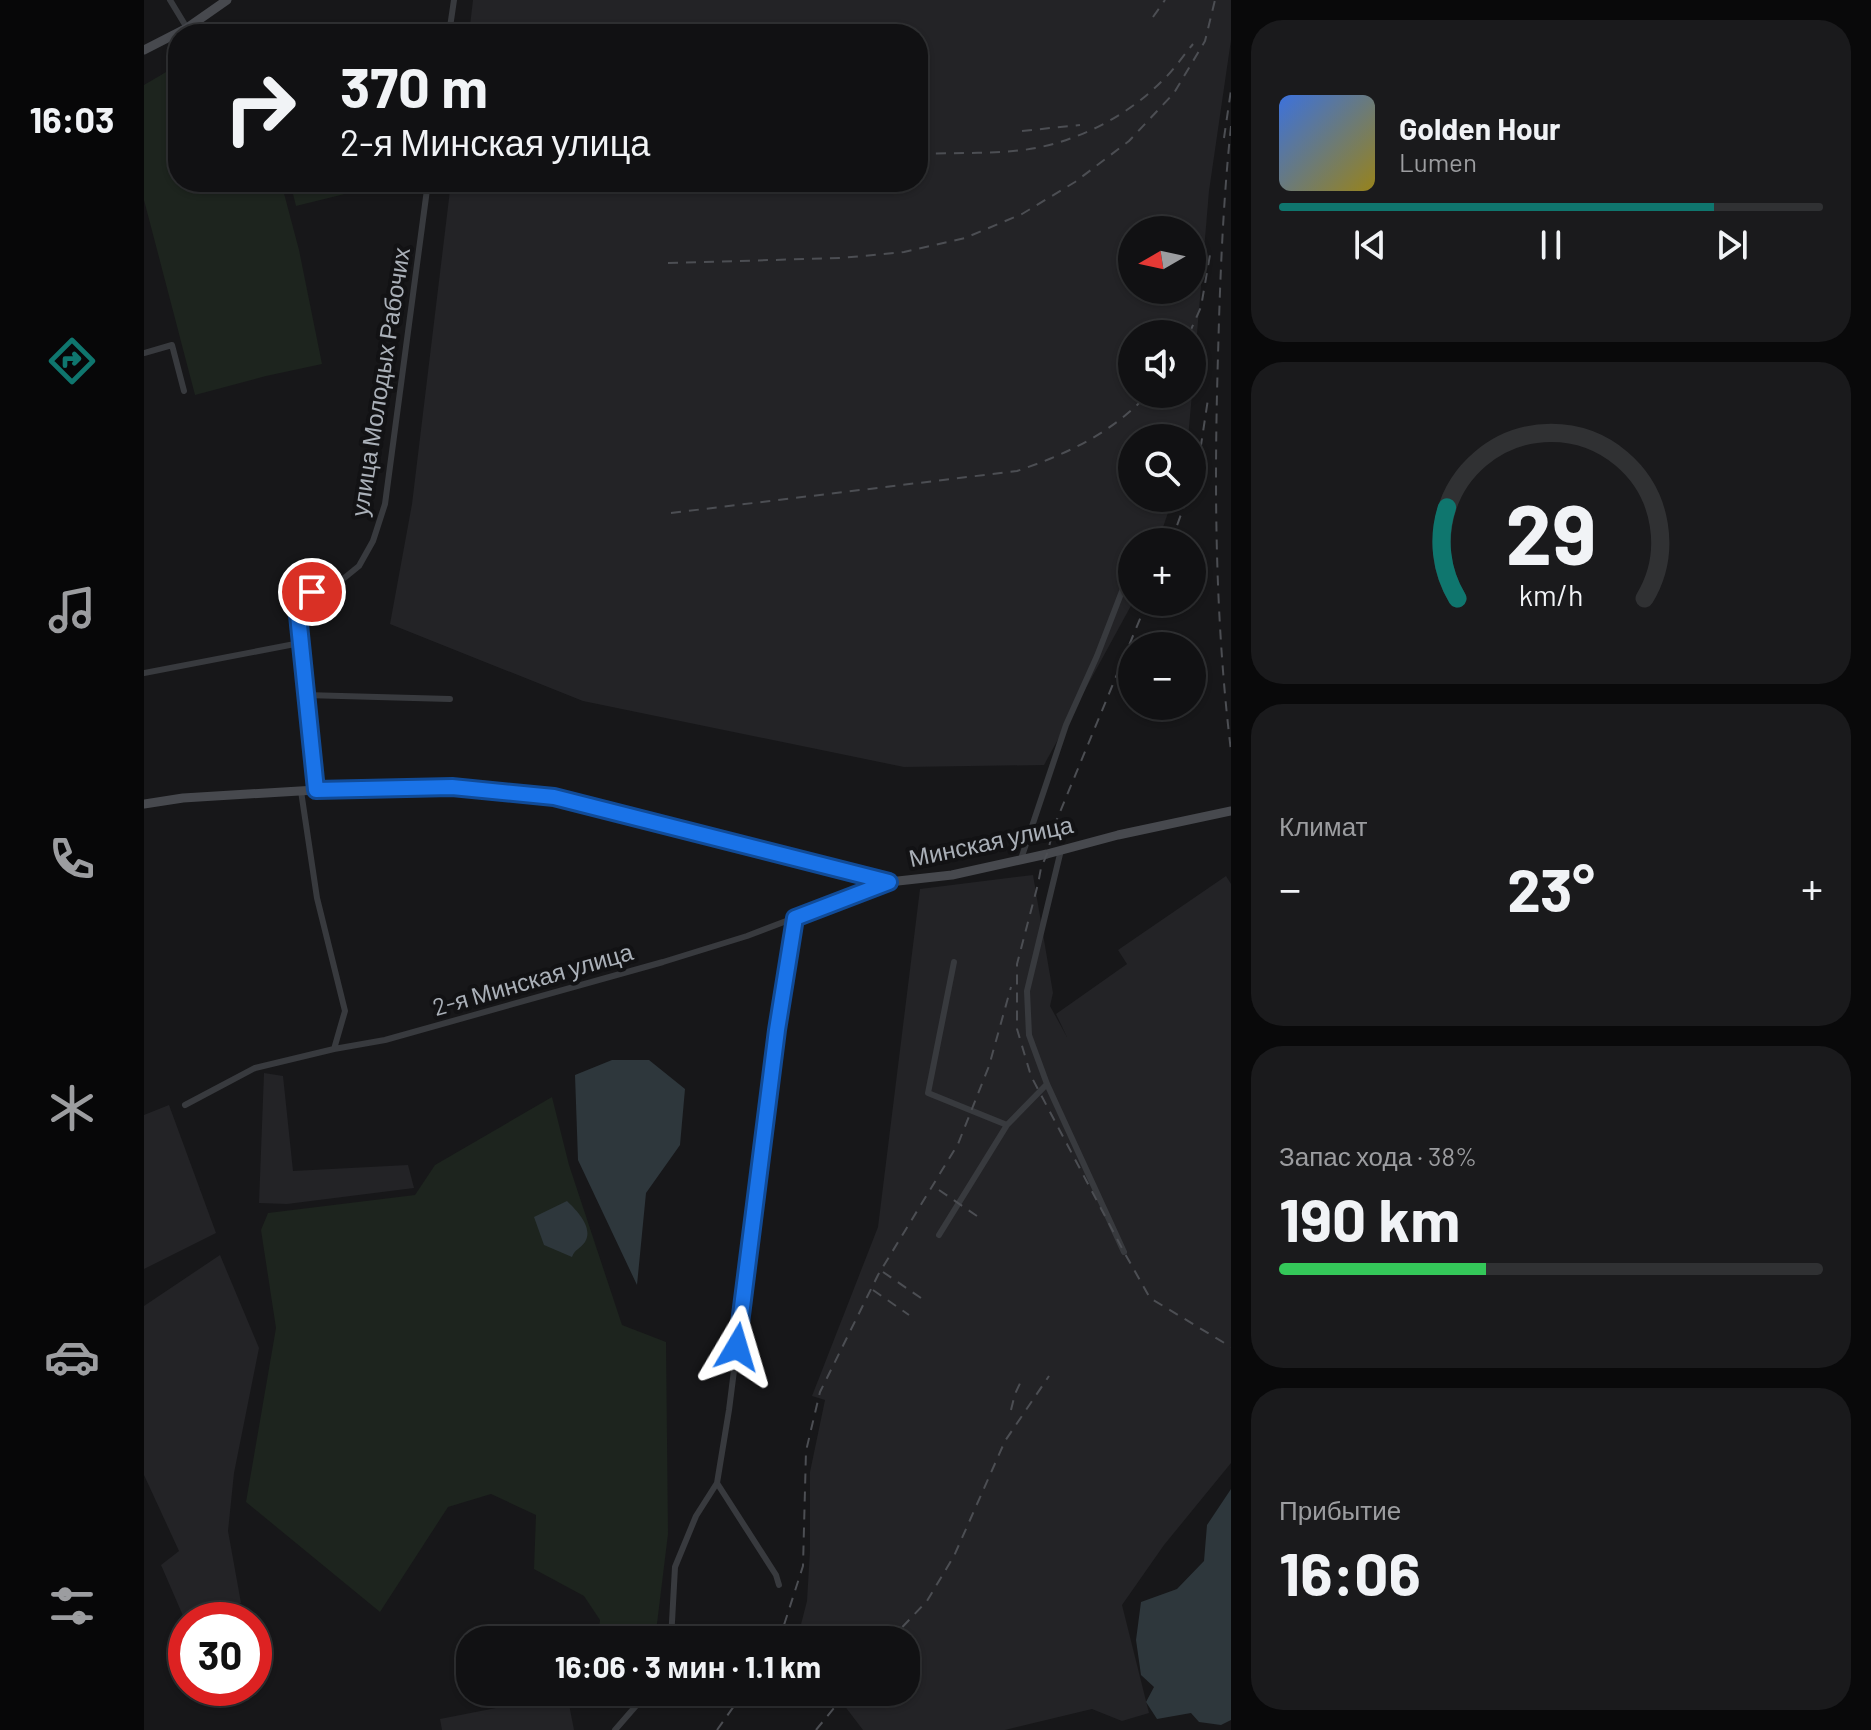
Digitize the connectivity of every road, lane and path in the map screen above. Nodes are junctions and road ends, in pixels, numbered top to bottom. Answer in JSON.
{"nodes":[{"id":1,"x":170,"y":0,"type":"edge"},
{"id":2,"x":227,"y":0,"type":"edge"},
{"id":3,"x":454,"y":0,"type":"edge"},
{"id":4,"x":185,"y":24,"type":"edge"},
{"id":5,"x":193,"y":24,"type":"edge"},
{"id":6,"x":450,"y":24,"type":"edge"},
{"id":7,"x":168,"y":38,"type":"edge"},
{"id":8,"x":144,"y":50,"type":"edge"},
{"id":9,"x":427,"y":192,"type":"edge"},
{"id":10,"x":144,"y":353,"type":"edge"},
{"id":11,"x":184,"y":391,"type":"dead end"},
{"id":12,"x":1118,"y":602,"type":"edge"},
{"id":13,"x":300,"y":643,"type":"junction"},
{"id":14,"x":144,"y":673,"type":"edge"},
{"id":15,"x":305,"y":695,"type":"junction"},
{"id":16,"x":450,"y":699,"type":"dead end"},
{"id":17,"x":316,"y":790,"type":"junction"},
{"id":18,"x":301,"y":791,"type":"junction"},
{"id":19,"x":144,"y":804,"type":"edge"},
{"id":20,"x":1231,"y":811,"type":"edge"},
{"id":21,"x":1061,"y":850,"type":"junction"},
{"id":22,"x":1021,"y":859,"type":"junction"},
{"id":23,"x":889,"y":882,"type":"junction"},
{"id":24,"x":795,"y":918,"type":"junction"},
{"id":25,"x":954,"y":962,"type":"dead end"},
{"id":26,"x":334,"y":1049,"type":"junction"},
{"id":27,"x":1047,"y":1084,"type":"junction"},
{"id":28,"x":185,"y":1105,"type":"dead end"},
{"id":29,"x":1007,"y":1125,"type":"junction"},
{"id":30,"x":939,"y":1235,"type":"dead end"},
{"id":31,"x":1124,"y":1252,"type":"dead end"},
{"id":32,"x":717,"y":1483,"type":"junction"},
{"id":33,"x":779,"y":1585,"type":"dead end"},
{"id":34,"x":672,"y":1626,"type":"edge"},
{"id":35,"x":636,"y":1706,"type":"edge"},
{"id":36,"x":615,"y":1730,"type":"edge"}],
"edges":[{"from":1,"to":4,"type":"street"},
{"from":2,"to":5,"type":"main road"},
{"from":3,"to":6,"type":"street"},
{"from":7,"to":8,"type":"main road"},
{"from":9,"to":13,"type":"street","name":"улица Молодых Рабочих"},
{"from":10,"to":11,"type":"street"},
{"from":12,"to":22,"type":"street"},
{"from":13,"to":14,"type":"street"},
{"from":13,"to":15,"type":"street","name":"улица Молодых Рабочих"},
{"from":15,"to":16,"type":"street"},
{"from":15,"to":17,"type":"street","name":"улица Молодых Рабочих"},
{"from":17,"to":18,"type":"main road","name":"Минская улица"},
{"from":17,"to":23,"type":"main road","name":"Минская улица"},
{"from":18,"to":19,"type":"main road","name":"Минская улица"},
{"from":18,"to":26,"type":"street"},
{"from":20,"to":21,"type":"main road","name":"Минская улица"},
{"from":21,"to":22,"type":"main road","name":"Минская улица"},
{"from":21,"to":27,"type":"street"},
{"from":22,"to":23,"type":"main road","name":"Минская улица"},
{"from":23,"to":24,"type":"street","name":"2-я Минская улица"},
{"from":24,"to":26,"type":"street","name":"2-я Минская улица"},
{"from":24,"to":32,"type":"street"},
{"from":25,"to":29,"type":"street"},
{"from":26,"to":28,"type":"street","name":"2-я Минская улица"},
{"from":27,"to":29,"type":"street"},
{"from":27,"to":31,"type":"street"},
{"from":29,"to":30,"type":"street"},
{"from":32,"to":33,"type":"street"},
{"from":32,"to":34,"type":"street"},
{"from":35,"to":36,"type":"street"}]}
